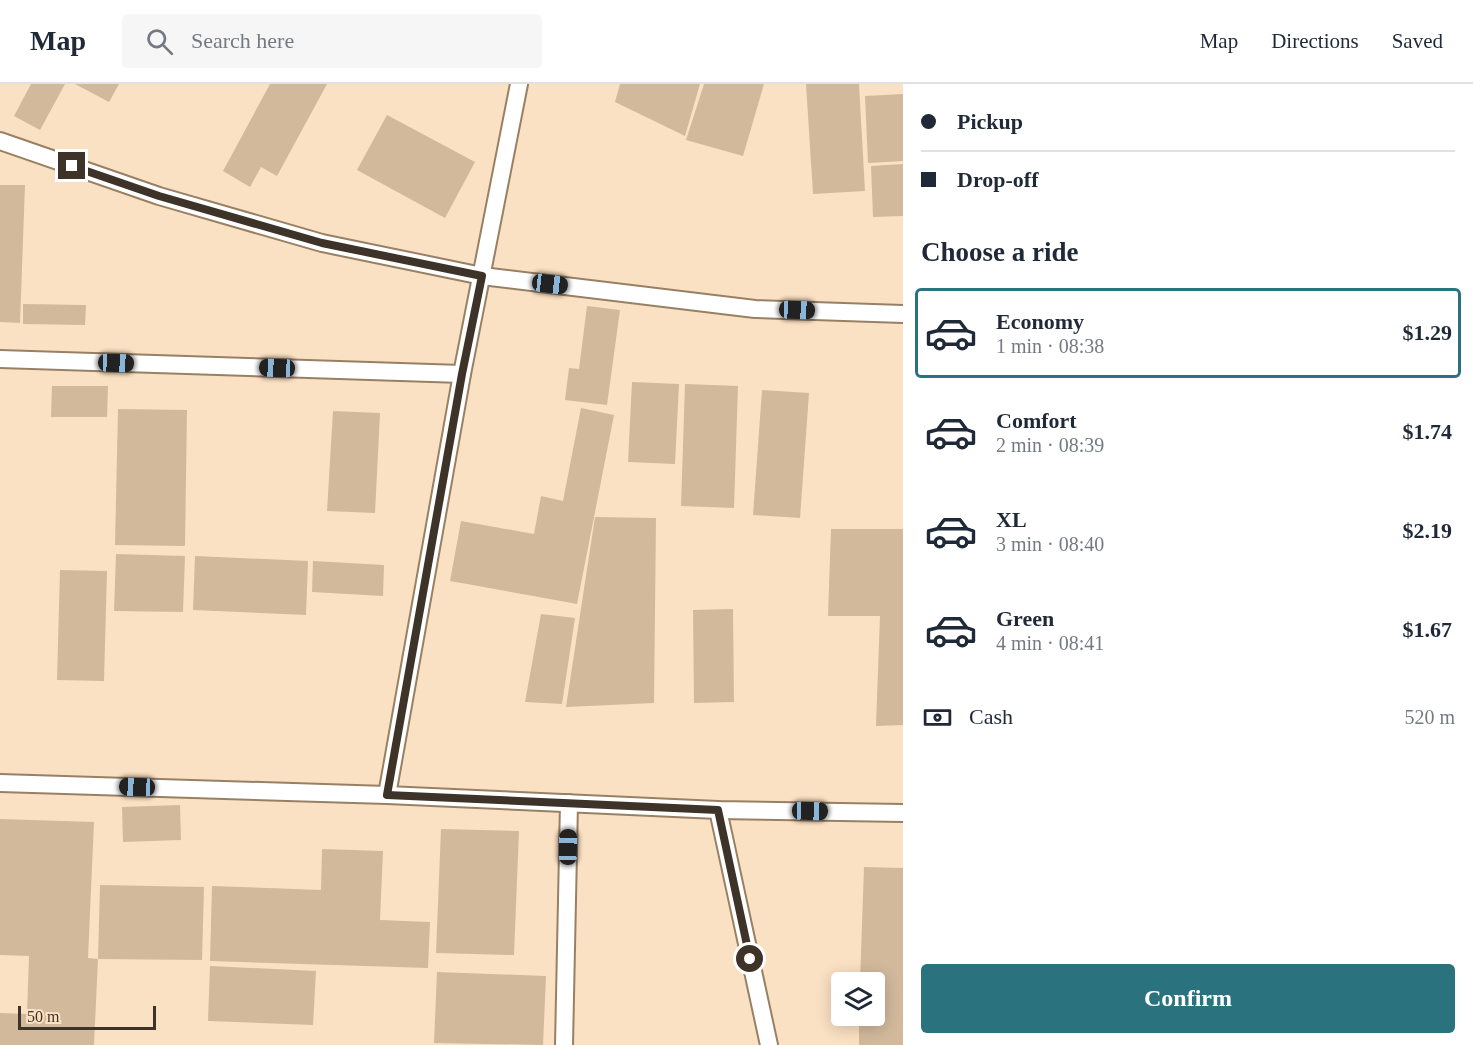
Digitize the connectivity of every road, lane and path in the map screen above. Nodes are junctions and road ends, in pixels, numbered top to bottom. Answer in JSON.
{"nodes":[{"id":1,"x":519,"y":84,"type":"edge"},
{"id":2,"x":0,"y":141,"type":"edge"},
{"id":3,"x":482,"y":276,"type":"junction"},
{"id":4,"x":903,"y":314,"type":"edge"},
{"id":5,"x":0,"y":359,"type":"edge"},
{"id":6,"x":462,"y":374,"type":"junction"},
{"id":7,"x":0,"y":783,"type":"edge"},
{"id":8,"x":387,"y":795,"type":"junction"},
{"id":9,"x":569,"y":803,"type":"junction"},
{"id":10,"x":718,"y":810,"type":"junction"},
{"id":11,"x":903,"y":813,"type":"edge"},
{"id":12,"x":564,"y":1045,"type":"edge"},
{"id":13,"x":769,"y":1045,"type":"edge"}],
"edges":[{"from":1,"to":3,"type":"street"},
{"from":2,"to":3,"type":"street"},
{"from":3,"to":4,"type":"street"},
{"from":3,"to":6,"type":"street"},
{"from":5,"to":6,"type":"street"},
{"from":6,"to":8,"type":"street"},
{"from":7,"to":8,"type":"street"},
{"from":8,"to":9,"type":"street"},
{"from":9,"to":10,"type":"street"},
{"from":9,"to":12,"type":"street"},
{"from":10,"to":11,"type":"street"},
{"from":10,"to":13,"type":"street"}]}
